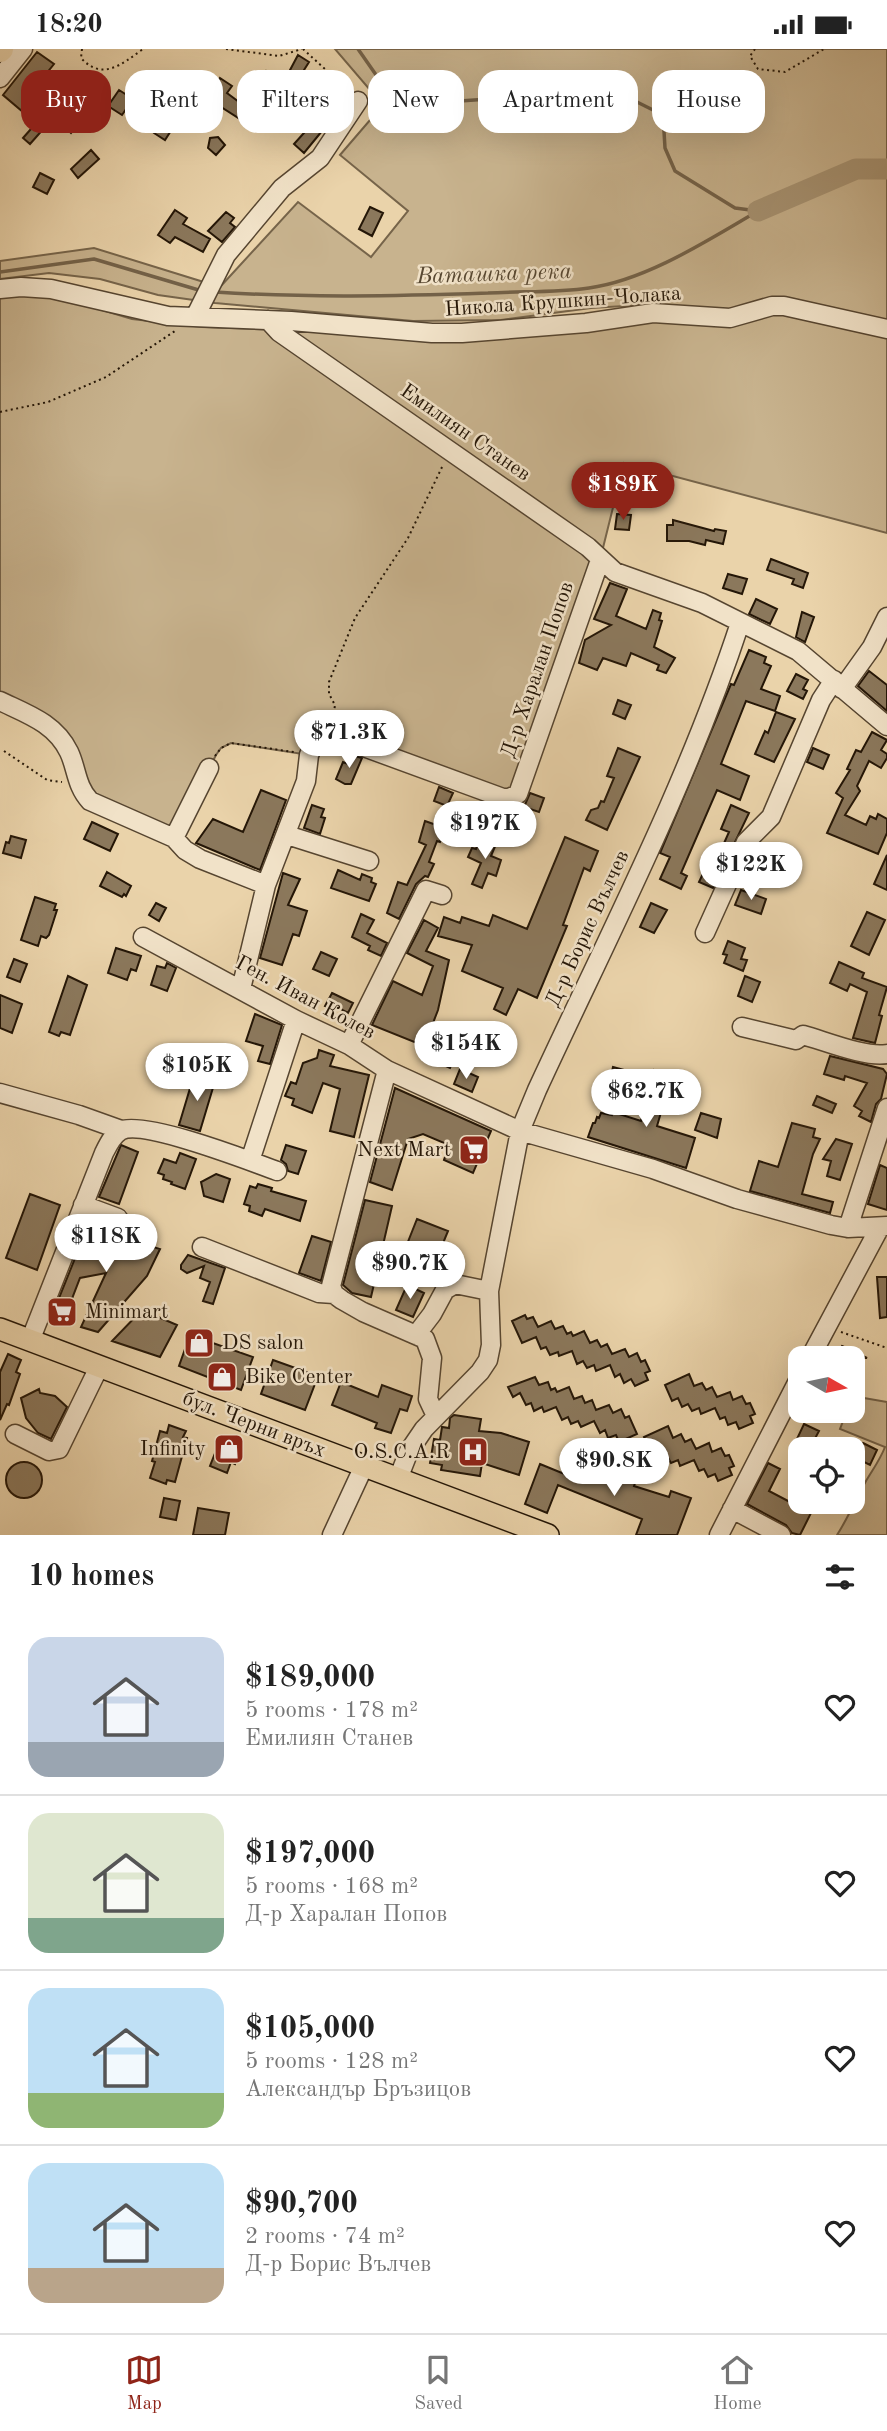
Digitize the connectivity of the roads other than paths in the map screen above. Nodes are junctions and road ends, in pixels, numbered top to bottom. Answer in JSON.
{"nodes":[{"id":1,"x":23,"y":49,"type":"edge"},
{"id":2,"x":0,"y":78,"type":"edge"},
{"id":3,"x":358,"y":101,"type":"road end"},
{"id":4,"x":0,"y":289,"type":"edge"},
{"id":5,"x":196,"y":315,"type":"junction"},
{"id":6,"x":268,"y":320,"type":"junction"},
{"id":7,"x":887,"y":329,"type":"edge"},
{"id":8,"x":600,"y":560,"type":"junction"},
{"id":9,"x":887,"y":617,"type":"edge"},
{"id":10,"x":740,"y":623,"type":"junction"},
{"id":11,"x":838,"y":684,"type":"junction"},
{"id":12,"x":0,"y":701,"type":"edge"},
{"id":13,"x":887,"y":726,"type":"edge"},
{"id":14,"x":209,"y":768,"type":"road end"},
{"id":15,"x":287,"y":835,"type":"junction"},
{"id":16,"x":174,"y":838,"type":"junction"},
{"id":17,"x":369,"y":861,"type":"dead end"},
{"id":18,"x":266,"y":885,"type":"junction"},
{"id":19,"x":434,"y":893,"type":"dead end"},
{"id":20,"x":705,"y":933,"type":"dead end"},
{"id":21,"x":143,"y":937,"type":"dead end"},
{"id":22,"x":241,"y":989,"type":"junction"},
{"id":23,"x":296,"y":1020,"type":"junction"},
{"id":24,"x":741,"y":1027,"type":"dead end"},
{"id":25,"x":349,"y":1045,"type":"junction"},
{"id":26,"x":887,"y":1054,"type":"edge"},
{"id":27,"x":387,"y":1070,"type":"junction"},
{"id":28,"x":0,"y":1093,"type":"edge"},
{"id":29,"x":887,"y":1108,"type":"edge"},
{"id":30,"x":121,"y":1130,"type":"junction"},
{"id":31,"x":520,"y":1131,"type":"junction"},
{"id":32,"x":250,"y":1161,"type":"junction"},
{"id":33,"x":277,"y":1171,"type":"dead end"},
{"id":34,"x":83,"y":1205,"type":"junction"},
{"id":35,"x":118,"y":1218,"type":"dead end"},
{"id":36,"x":884,"y":1226,"type":"edge"},
{"id":37,"x":848,"y":1228,"type":"junction"},
{"id":38,"x":202,"y":1247,"type":"dead end"},
{"id":39,"x":332,"y":1290,"type":"junction"},
{"id":40,"x":489,"y":1291,"type":"junction"},
{"id":41,"x":2,"y":1335,"type":"edge"},
{"id":42,"x":416,"y":1335,"type":"junction"},
{"id":43,"x":30,"y":1341,"type":"junction"},
{"id":44,"x":816,"y":1346,"type":"edge"},
{"id":45,"x":99,"y":1367,"type":"junction"},
{"id":46,"x":788,"y":1400,"type":"edge"},
{"id":47,"x":436,"y":1416,"type":"junction"},
{"id":48,"x":15,"y":1434,"type":"dead end"},
{"id":49,"x":364,"y":1466,"type":"junction"},
{"id":50,"x":398,"y":1479,"type":"junction"},
{"id":51,"x":732,"y":1509,"type":"junction"},
{"id":52,"x":538,"y":1533,"type":"edge"},
{"id":53,"x":332,"y":1535,"type":"edge"},
{"id":54,"x":719,"y":1535,"type":"edge"},
{"id":55,"x":781,"y":1535,"type":"edge"}],
"edges":[{"from":1,"to":2,"type":"street"},
{"from":3,"to":5,"type":"street"},
{"from":4,"to":5,"type":"street","name":"Никола Крушкин-Чолака"},
{"from":5,"to":6,"type":"street","name":"Никола Крушкин-Чолака"},
{"from":6,"to":7,"type":"street","name":"Никола Крушкин-Чолака"},
{"from":6,"to":8,"type":"street","name":"Емилиян Станев"},
{"from":8,"to":10,"type":"street","name":"Емилиян Станев"},
{"from":8,"to":15,"type":"street","name":"Д-р Харалан Попов"},
{"from":9,"to":11,"type":"street"},
{"from":10,"to":11,"type":"street","name":"Емилиян Станев"},
{"from":10,"to":31,"type":"street","name":"Д-р Борис Вълчев"},
{"from":11,"to":13,"type":"street","name":"Емилиян Станев"},
{"from":11,"to":20,"type":"street"},
{"from":12,"to":16,"type":"street"},
{"from":14,"to":16,"type":"street"},
{"from":15,"to":17,"type":"street"},
{"from":15,"to":18,"type":"street"},
{"from":16,"to":18,"type":"street"},
{"from":18,"to":22,"type":"street"},
{"from":19,"to":25,"type":"street"},
{"from":21,"to":22,"type":"street","name":"Ген. Иван Колев"},
{"from":22,"to":23,"type":"street","name":"Ген. Иван Колев"},
{"from":23,"to":25,"type":"street","name":"Ген. Иван Колев"},
{"from":23,"to":32,"type":"street"},
{"from":24,"to":26,"type":"street"},
{"from":25,"to":27,"type":"street","name":"Ген. Иван Колев"},
{"from":27,"to":31,"type":"street","name":"Ген. Иван Колев"},
{"from":27,"to":39,"type":"street"},
{"from":28,"to":30,"type":"street"},
{"from":29,"to":37,"type":"street"},
{"from":30,"to":32,"type":"street"},
{"from":30,"to":34,"type":"street"},
{"from":31,"to":37,"type":"street","name":"Ген. Иван Колев"},
{"from":31,"to":40,"type":"street","name":"Д-р Борис Вълчев"},
{"from":32,"to":33,"type":"street"},
{"from":34,"to":35,"type":"street"},
{"from":34,"to":43,"type":"street"},
{"from":36,"to":37,"type":"street","name":"Ген. Иван Колев"},
{"from":36,"to":44,"type":"street"},
{"from":38,"to":39,"type":"street"},
{"from":39,"to":42,"type":"street"},
{"from":40,"to":42,"type":"street"},
{"from":40,"to":47,"type":"street","name":"Д-р Борис Вълчев"},
{"from":41,"to":43,"type":"main road","name":"бул. Черни връх"},
{"from":42,"to":47,"type":"street"},
{"from":43,"to":45,"type":"main road","name":"бул. Черни връх"},
{"from":45,"to":48,"type":"street"},
{"from":45,"to":49,"type":"main road","name":"бул. Черни връх"},
{"from":46,"to":51,"type":"street"},
{"from":47,"to":50,"type":"street","name":"Д-р Борис Вълчев"},
{"from":49,"to":50,"type":"main road","name":"бул. Черни връх"},
{"from":49,"to":53,"type":"street"},
{"from":50,"to":52,"type":"main road","name":"бул. Черни връх"},
{"from":51,"to":54,"type":"street"},
{"from":51,"to":55,"type":"street"}]}
